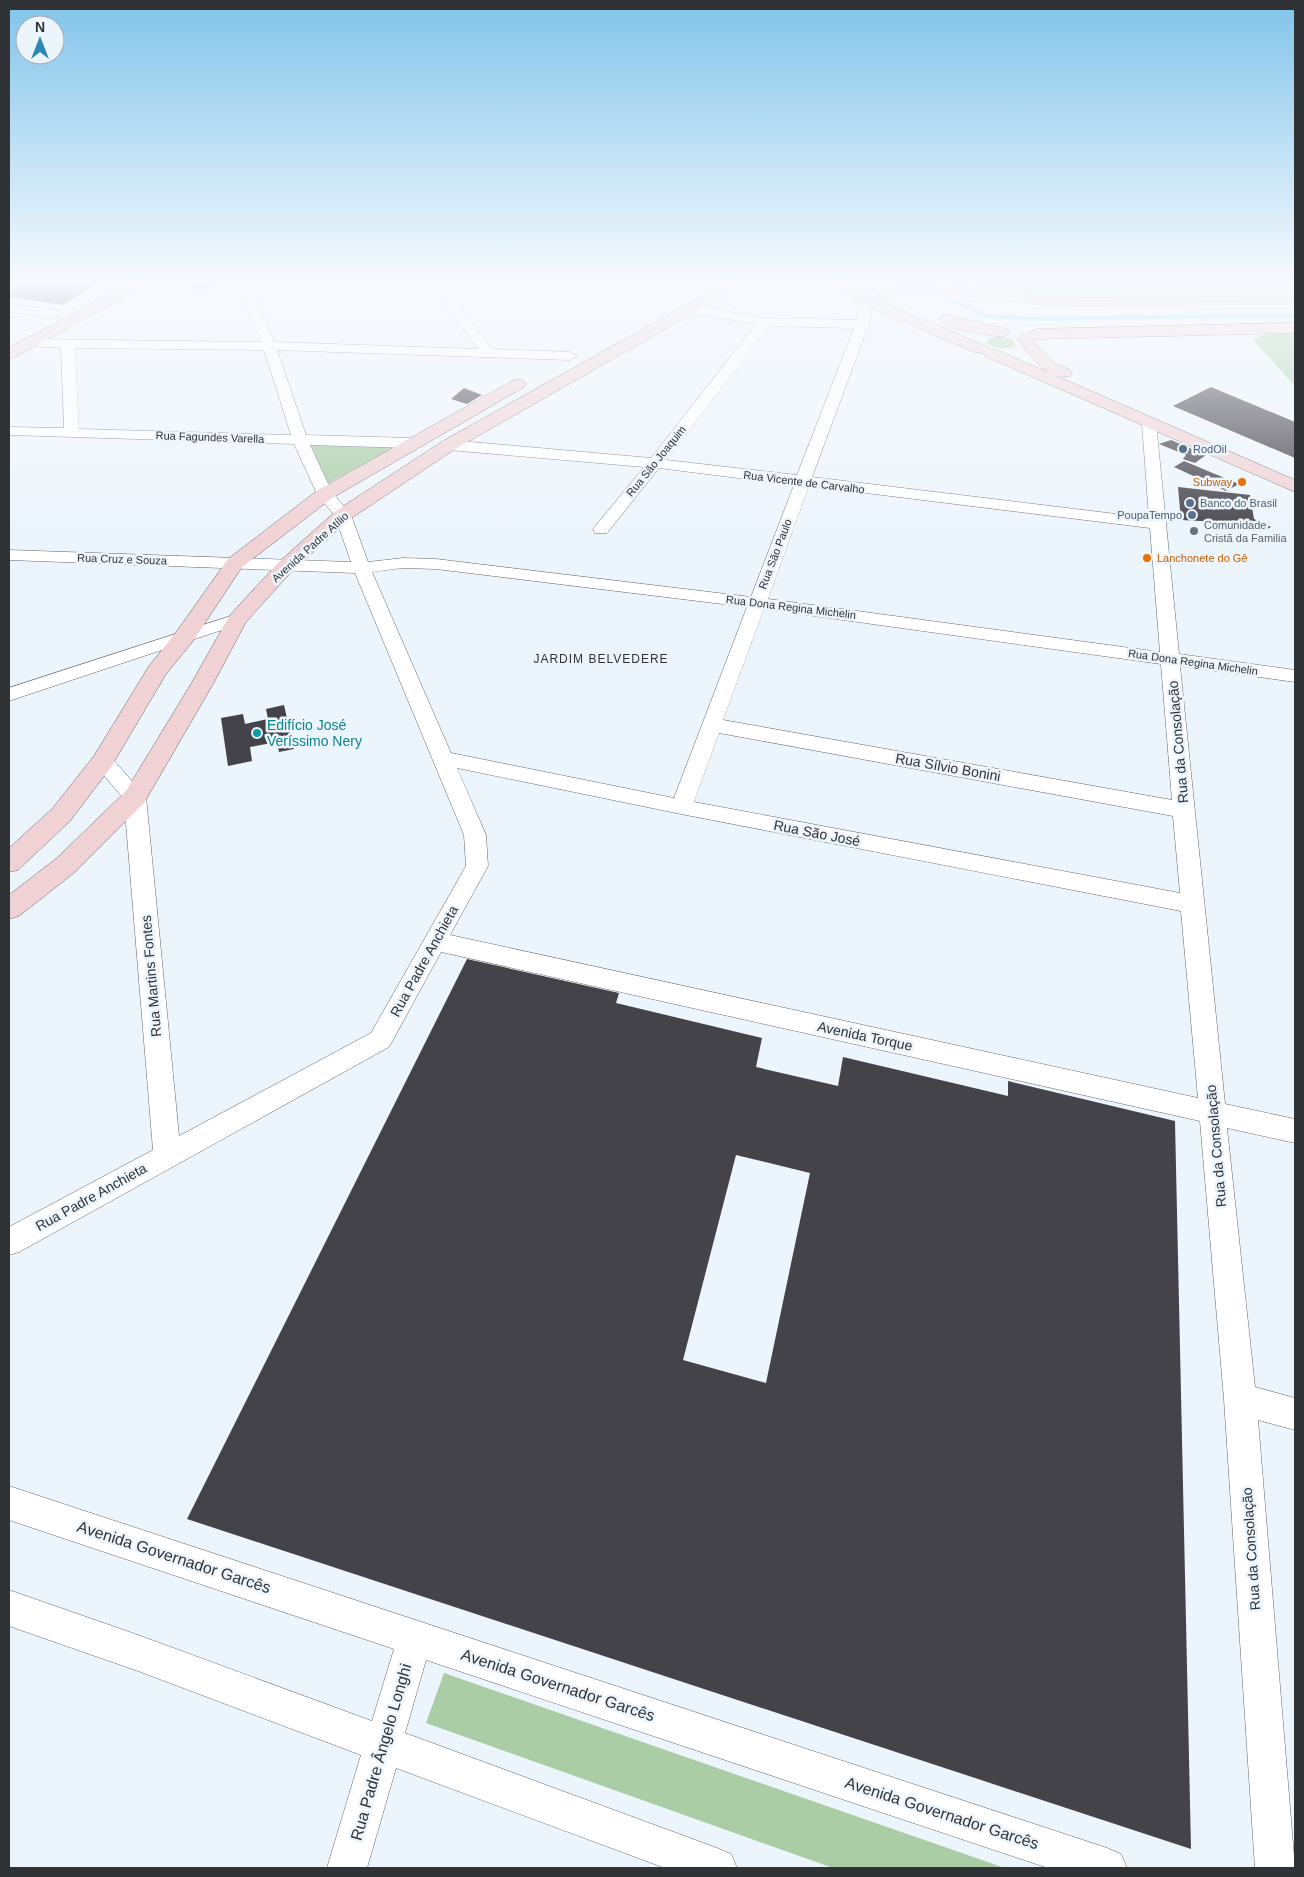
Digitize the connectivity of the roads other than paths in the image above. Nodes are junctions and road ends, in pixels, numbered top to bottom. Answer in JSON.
{"nodes":[{"id":1,"x":69,"y":368,"type":"edge"},
{"id":2,"x":275,"y":368,"type":"edge"},
{"id":3,"x":549,"y":368,"type":"edge"},
{"id":4,"x":585,"y":368,"type":"edge"},
{"id":5,"x":730,"y":368,"type":"edge"},
{"id":6,"x":845,"y":368,"type":"edge"},
{"id":7,"x":1024,"y":368,"type":"edge"},
{"id":8,"x":1052,"y":368,"type":"edge"},
{"id":9,"x":1149,"y":423,"type":"junction"},
{"id":10,"x":9,"y":431,"type":"edge"},
{"id":11,"x":72,"y":432,"type":"junction"},
{"id":12,"x":300,"y":440,"type":"junction"},
{"id":13,"x":411,"y":443,"type":"junction"},
{"id":14,"x":449,"y":445,"type":"junction"},
{"id":15,"x":656,"y":463,"type":"junction"},
{"id":16,"x":1295,"y":472,"type":"edge"},
{"id":17,"x":802,"y":482,"type":"junction"},
{"id":18,"x":1295,"y":487,"type":"edge"},
{"id":19,"x":324,"y":494,"type":"junction"},
{"id":20,"x":343,"y":515,"type":"junction"},
{"id":21,"x":1159,"y":524,"type":"junction"},
{"id":22,"x":602,"y":529,"type":"dead end"},
{"id":23,"x":9,"y":555,"type":"edge"},
{"id":24,"x":235,"y":563,"type":"junction"},
{"id":25,"x":286,"y":566,"type":"junction"},
{"id":26,"x":362,"y":568,"type":"junction"},
{"id":27,"x":757,"y":603,"type":"junction"},
{"id":28,"x":237,"y":619,"type":"junction"},
{"id":29,"x":185,"y":636,"type":"junction"},
{"id":30,"x":1170,"y":658,"type":"junction"},
{"id":31,"x":1295,"y":676,"type":"edge"},
{"id":32,"x":9,"y":695,"type":"edge"},
{"id":33,"x":713,"y":725,"type":"junction"},
{"id":34,"x":442,"y":758,"type":"junction"},
{"id":35,"x":103,"y":761,"type":"junction"},
{"id":36,"x":135,"y":797,"type":"junction"},
{"id":37,"x":680,"y":806,"type":"junction"},
{"id":38,"x":1184,"y":810,"type":"junction"},
{"id":39,"x":9,"y":863,"type":"edge"},
{"id":40,"x":1192,"y":904,"type":"junction"},
{"id":41,"x":9,"y":909,"type":"edge"},
{"id":42,"x":436,"y":940,"type":"junction"},
{"id":43,"x":1212,"y":1113,"type":"junction"},
{"id":44,"x":1295,"y":1131,"type":"edge"},
{"id":45,"x":167,"y":1155,"type":"junction"},
{"id":46,"x":9,"y":1242,"type":"edge"},
{"id":47,"x":1240,"y":1399,"type":"junction"},
{"id":48,"x":1295,"y":1414,"type":"edge"},
{"id":49,"x":9,"y":1503,"type":"edge"},
{"id":50,"x":9,"y":1608,"type":"edge"},
{"id":51,"x":415,"y":1636,"type":"junction"},
{"id":52,"x":383,"y":1744,"type":"junction"},
{"id":53,"x":347,"y":1868,"type":"edge"},
{"id":54,"x":716,"y":1868,"type":"edge"},
{"id":55,"x":1107,"y":1868,"type":"edge"},
{"id":56,"x":1275,"y":1868,"type":"edge"}],
"edges":[{"from":1,"to":11,"type":"street"},
{"from":2,"to":12,"type":"street","name":"Rua Padre Anchieta"},
{"from":3,"to":13,"type":"street"},
{"from":4,"to":14,"type":"street","name":"Avenida Padre Atílio"},
{"from":5,"to":15,"type":"street","name":"Rua São Joaquim"},
{"from":6,"to":17,"type":"street","name":"Rua São Paulo"},
{"from":7,"to":9,"type":"street"},
{"from":8,"to":16,"type":"street"},
{"from":9,"to":18,"type":"street"},
{"from":9,"to":21,"type":"street","name":"Rua da Consolação"},
{"from":10,"to":11,"type":"street","name":"Rua Fagundes Varella"},
{"from":11,"to":12,"type":"street","name":"Rua Fagundes Varella"},
{"from":12,"to":13,"type":"street","name":"Rua Fagundes Varella"},
{"from":12,"to":19,"type":"street","name":"Rua Padre Anchieta"},
{"from":13,"to":19,"type":"street"},
{"from":14,"to":15,"type":"street","name":"Rua Vicente de Carvalho"},
{"from":14,"to":20,"type":"street","name":"Avenida Padre Atílio"},
{"from":15,"to":17,"type":"street","name":"Rua Vicente de Carvalho"},
{"from":15,"to":22,"type":"street","name":"Rua São Joaquim"},
{"from":17,"to":21,"type":"street","name":"Rua Vicente de Carvalho"},
{"from":17,"to":27,"type":"street","name":"Rua São Paulo"},
{"from":19,"to":20,"type":"street","name":"Rua Padre Anchieta"},
{"from":19,"to":24,"type":"street"},
{"from":20,"to":25,"type":"street","name":"Avenida Padre Atílio"},
{"from":20,"to":26,"type":"street","name":"Rua Padre Anchieta"},
{"from":21,"to":30,"type":"street","name":"Rua da Consolação"},
{"from":23,"to":24,"type":"street","name":"Rua Cruz e Souza"},
{"from":24,"to":25,"type":"street","name":"Rua Cruz e Souza"},
{"from":24,"to":29,"type":"street"},
{"from":25,"to":26,"type":"street","name":"Rua Dona Regina Michelin"},
{"from":25,"to":28,"type":"street","name":"Avenida Padre Atílio"},
{"from":26,"to":27,"type":"street","name":"Rua Dona Regina Michelin"},
{"from":26,"to":34,"type":"street","name":"Rua Padre Anchieta"},
{"from":27,"to":30,"type":"street","name":"Rua Dona Regina Michelin"},
{"from":27,"to":33,"type":"street","name":"Rua São Paulo"},
{"from":28,"to":29,"type":"street"},
{"from":28,"to":36,"type":"street","name":"Avenida Padre Atílio"},
{"from":29,"to":32,"type":"street"},
{"from":29,"to":35,"type":"street"},
{"from":30,"to":31,"type":"street","name":"Rua Dona Regina Michelin"},
{"from":30,"to":38,"type":"street","name":"Rua da Consolação"},
{"from":33,"to":37,"type":"street","name":"Rua São Paulo"},
{"from":33,"to":38,"type":"street","name":"Rua Sílvio Bonini"},
{"from":34,"to":37,"type":"street","name":"Rua São José"},
{"from":34,"to":42,"type":"street","name":"Rua Padre Anchieta"},
{"from":35,"to":36,"type":"street"},
{"from":35,"to":39,"type":"street"},
{"from":36,"to":41,"type":"street","name":"Avenida Padre Atílio"},
{"from":36,"to":45,"type":"street","name":"Rua Martins Fontes"},
{"from":37,"to":40,"type":"street","name":"Rua São José"},
{"from":38,"to":40,"type":"street","name":"Rua da Consolação"},
{"from":40,"to":43,"type":"street","name":"Rua da Consolação"},
{"from":42,"to":43,"type":"street","name":"Avenida Torque"},
{"from":42,"to":45,"type":"street","name":"Rua Padre Anchieta"},
{"from":43,"to":44,"type":"street","name":"Avenida Torque"},
{"from":43,"to":47,"type":"street","name":"Rua da Consolação"},
{"from":45,"to":46,"type":"street","name":"Rua Padre Anchieta"},
{"from":47,"to":48,"type":"street"},
{"from":47,"to":56,"type":"street","name":"Rua da Consolação"},
{"from":49,"to":51,"type":"street","name":"Avenida Governador Garcês"},
{"from":50,"to":52,"type":"street"},
{"from":51,"to":52,"type":"street","name":"Rua Padre Ângelo Longhi"},
{"from":51,"to":55,"type":"street","name":"Avenida Governador Garcês"},
{"from":52,"to":53,"type":"street","name":"Rua Padre Ângelo Longhi"},
{"from":52,"to":54,"type":"street"}]}
